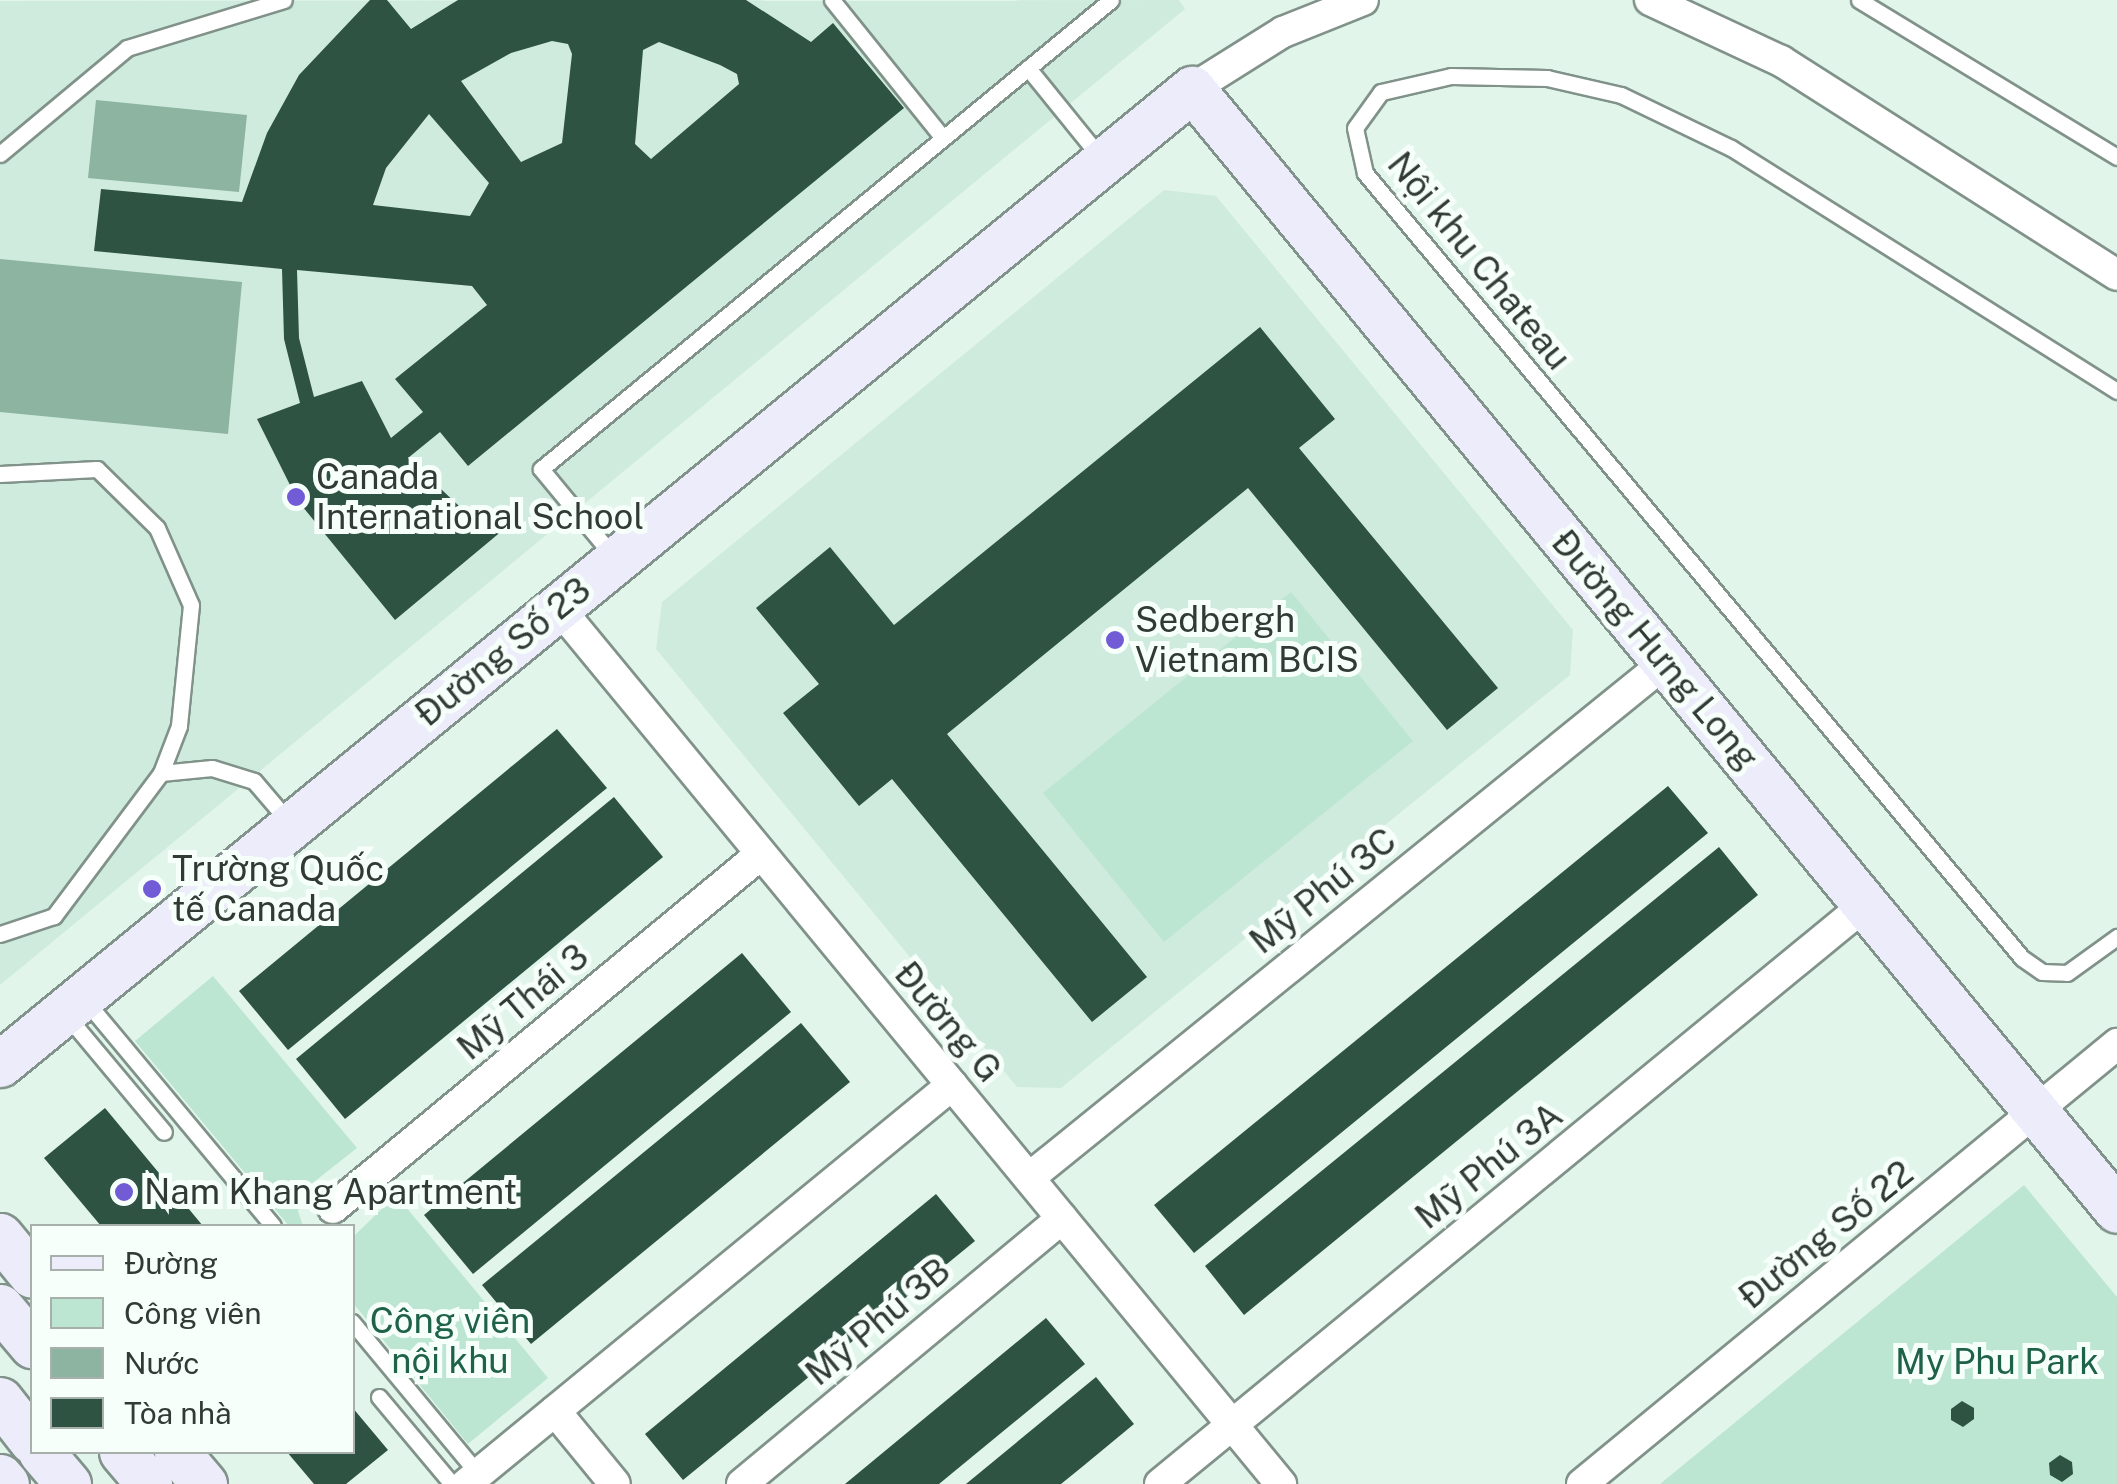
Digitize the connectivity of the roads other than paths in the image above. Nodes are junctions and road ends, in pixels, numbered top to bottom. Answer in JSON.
{"nodes":[{"id":1,"x":284,"y":0,"type":"edge"},
{"id":2,"x":832,"y":0,"type":"edge"},
{"id":3,"x":1112,"y":0,"type":"edge"},
{"id":4,"x":1363,"y":0,"type":"edge"},
{"id":5,"x":1650,"y":0,"type":"edge"},
{"id":6,"x":1859,"y":0,"type":"edge"},
{"id":7,"x":1028,"y":68,"type":"junction"},
{"id":8,"x":1192,"y":89,"type":"junction"},
{"id":9,"x":943,"y":138,"type":"junction"},
{"id":10,"x":0,"y":154,"type":"edge"},
{"id":11,"x":2117,"y":157,"type":"edge"},
{"id":12,"x":1104,"y":161,"type":"junction"},
{"id":13,"x":2117,"y":276,"type":"edge"},
{"id":14,"x":2117,"y":390,"type":"edge"},
{"id":15,"x":0,"y":474,"type":"edge"},
{"id":16,"x":616,"y":559,"type":"junction"},
{"id":17,"x":558,"y":607,"type":"junction"},
{"id":18,"x":1666,"y":663,"type":"junction"},
{"id":19,"x":161,"y":773,"type":"junction"},
{"id":20,"x":291,"y":825,"type":"junction"},
{"id":21,"x":761,"y":854,"type":"junction"},
{"id":22,"x":1865,"y":905,"type":"junction"},
{"id":23,"x":0,"y":934,"type":"edge"},
{"id":24,"x":2117,"y":938,"type":"edge"},
{"id":25,"x":73,"y":1004,"type":"junction"},
{"id":26,"x":2117,"y":1044,"type":"edge"},
{"id":27,"x":0,"y":1064,"type":"edge"},
{"id":28,"x":952,"y":1084,"type":"junction"},
{"id":29,"x":2036,"y":1112,"type":"junction"},
{"id":30,"x":164,"y":1132,"type":"dead end"},
{"id":31,"x":1029,"y":1178,"type":"junction"},
{"id":32,"x":333,"y":1208,"type":"dead end"},
{"id":33,"x":2117,"y":1210,"type":"edge"},
{"id":34,"x":1062,"y":1218,"type":"junction"},
{"id":35,"x":271,"y":1224,"type":"edge"},
{"id":36,"x":0,"y":1236,"type":"edge"},
{"id":37,"x":30,"y":1273,"type":"edge"},
{"id":38,"x":0,"y":1306,"type":"edge"},
{"id":39,"x":355,"y":1326,"type":"edge"},
{"id":40,"x":30,"y":1343,"type":"edge"},
{"id":41,"x":379,"y":1397,"type":"dead end"},
{"id":42,"x":0,"y":1400,"type":"edge"},
{"id":43,"x":555,"y":1410,"type":"junction"},
{"id":44,"x":1232,"y":1425,"type":"junction"},
{"id":45,"x":30,"y":1438,"type":"edge"},
{"id":46,"x":44,"y":1454,"type":"edge"},
{"id":47,"x":124,"y":1454,"type":"edge"},
{"id":48,"x":180,"y":1454,"type":"edge"},
{"id":49,"x":0,"y":1477,"type":"edge"},
{"id":50,"x":465,"y":1481,"type":"edge"},
{"id":51,"x":6,"y":1484,"type":"edge"},
{"id":52,"x":68,"y":1484,"type":"edge"},
{"id":53,"x":149,"y":1484,"type":"edge"},
{"id":54,"x":204,"y":1484,"type":"edge"},
{"id":55,"x":615,"y":1484,"type":"edge"},
{"id":56,"x":742,"y":1484,"type":"edge"},
{"id":57,"x":1160,"y":1484,"type":"edge"},
{"id":58,"x":1281,"y":1484,"type":"edge"},
{"id":59,"x":1582,"y":1484,"type":"edge"}],
"edges":[{"from":1,"to":10,"type":"lane"},
{"from":2,"to":9,"type":"lane"},
{"from":3,"to":7,"type":"lane"},
{"from":4,"to":8,"type":"street"},
{"from":5,"to":13,"type":"street"},
{"from":6,"to":11,"type":"lane"},
{"from":7,"to":9,"type":"lane"},
{"from":7,"to":12,"type":"lane"},
{"from":8,"to":12,"type":"street","name":"Đường Số 23"},
{"from":8,"to":18,"type":"street","name":"Đường Hưng Long"},
{"from":9,"to":16,"type":"lane"},
{"from":12,"to":16,"type":"street","name":"Đường Số 23"},
{"from":14,"to":24,"type":"lane","name":"Nội khu Chateau"},
{"from":15,"to":19,"type":"lane"},
{"from":16,"to":17,"type":"street","name":"Đường Số 23"},
{"from":17,"to":20,"type":"street","name":"Đường Số 23"},
{"from":17,"to":21,"type":"street","name":"Đường G"},
{"from":18,"to":22,"type":"street","name":"Đường Hưng Long"},
{"from":18,"to":31,"type":"street","name":"Mỹ Phú 3C"},
{"from":19,"to":20,"type":"lane"},
{"from":19,"to":23,"type":"lane"},
{"from":20,"to":25,"type":"street","name":"Đường Số 23"},
{"from":21,"to":28,"type":"street","name":"Đường G"},
{"from":21,"to":32,"type":"street","name":"Mỹ Thái 3"},
{"from":22,"to":29,"type":"street","name":"Đường Hưng Long"},
{"from":22,"to":44,"type":"street","name":"Mỹ Phú 3A"},
{"from":25,"to":27,"type":"street","name":"Đường Số 23"},
{"from":25,"to":30,"type":"lane"},
{"from":25,"to":35,"type":"lane"},
{"from":26,"to":29,"type":"street","name":"Đường Số 22"},
{"from":28,"to":31,"type":"street","name":"Đường G"},
{"from":28,"to":43,"type":"street"},
{"from":29,"to":33,"type":"street","name":"Đường Hưng Long"},
{"from":29,"to":59,"type":"street","name":"Đường Số 22"},
{"from":31,"to":34,"type":"street","name":"Đường G"},
{"from":34,"to":44,"type":"street","name":"Đường G"},
{"from":34,"to":56,"type":"street","name":"Mỹ Phú 3B"},
{"from":36,"to":37,"type":"street"},
{"from":38,"to":40,"type":"street"},
{"from":39,"to":50,"type":"lane"},
{"from":41,"to":50,"type":"lane"},
{"from":42,"to":45,"type":"street"},
{"from":43,"to":50,"type":"street"},
{"from":43,"to":55,"type":"street"},
{"from":44,"to":57,"type":"street","name":"Mỹ Phú 3A"},
{"from":44,"to":58,"type":"street","name":"Đường G"},
{"from":46,"to":52,"type":"street"},
{"from":47,"to":53,"type":"street"},
{"from":48,"to":54,"type":"street"},
{"from":49,"to":51,"type":"street"}]}
